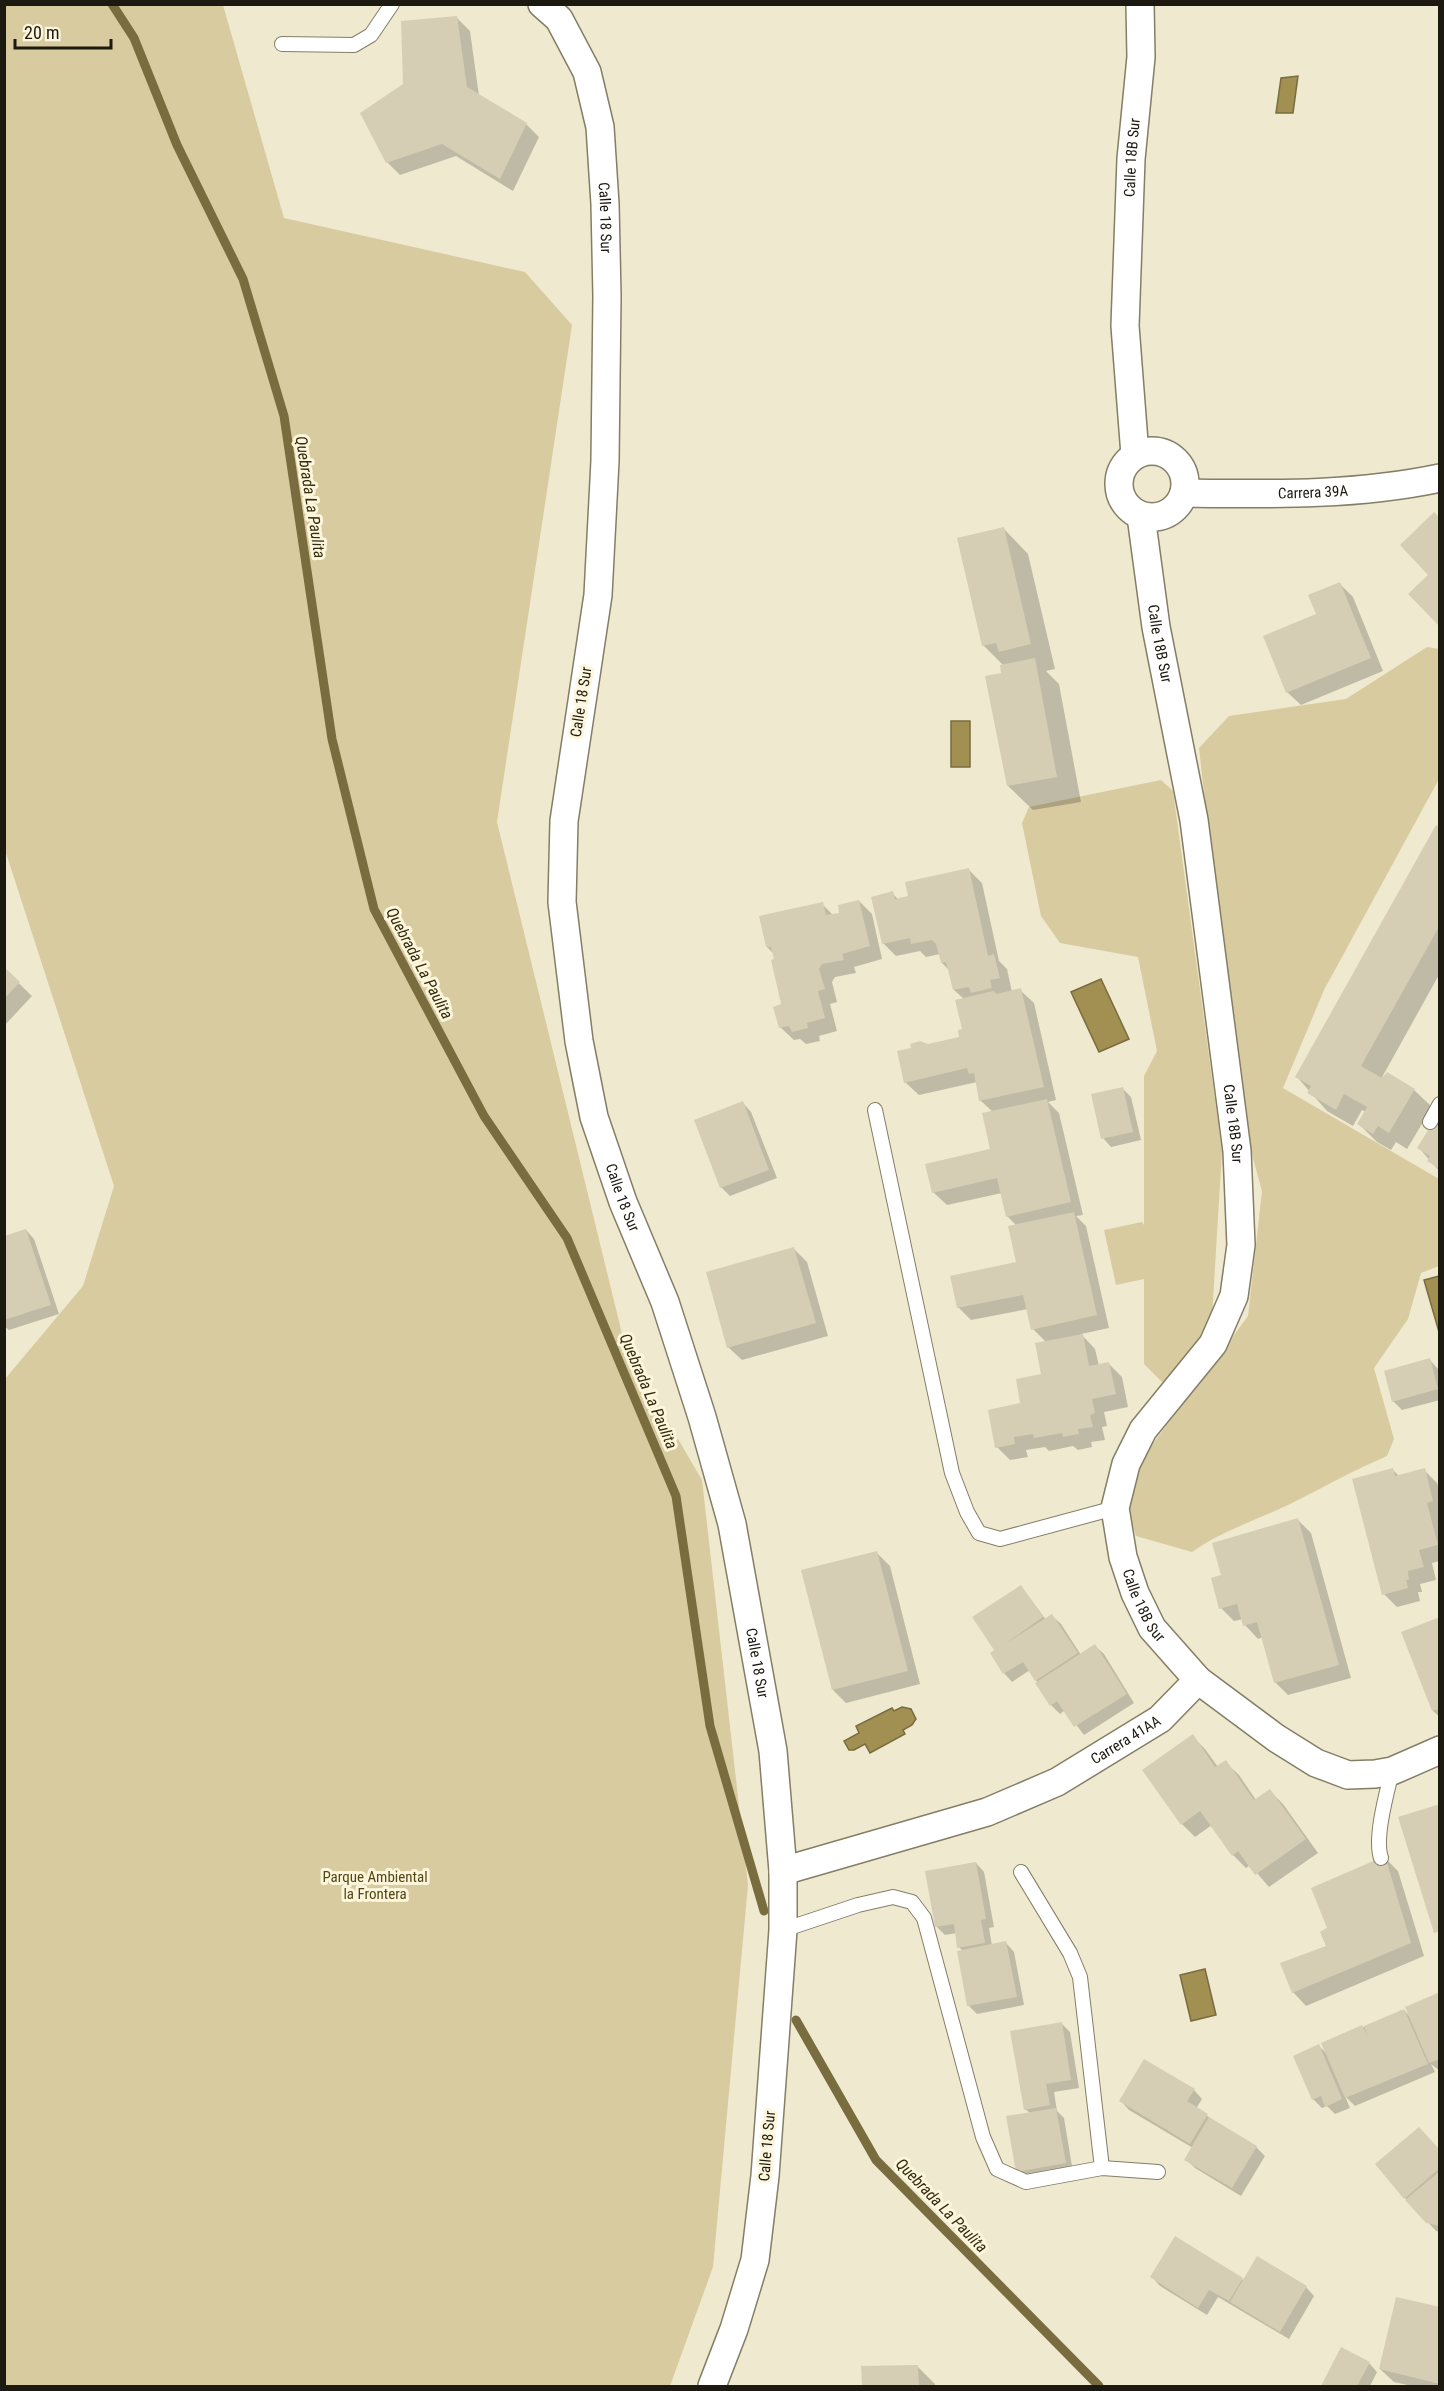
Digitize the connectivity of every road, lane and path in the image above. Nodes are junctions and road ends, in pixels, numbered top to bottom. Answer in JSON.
{"nodes":[{"id":1,"x":392,"y":4,"type":"edge"},
{"id":2,"x":542,"y":4,"type":"edge"},
{"id":3,"x":1140,"y":4,"type":"edge"},
{"id":4,"x":282,"y":44,"type":"dead end"},
{"id":5,"x":1135,"y":454,"type":"junction"},
{"id":6,"x":1440,"y":478,"type":"edge"},
{"id":7,"x":1184,"y":493,"type":"junction"},
{"id":8,"x":1141,"y":516,"type":"junction"},
{"id":9,"x":1440,"y":1104,"type":"edge"},
{"id":10,"x":875,"y":1110,"type":"dead end"},
{"id":11,"x":1430,"y":1122,"type":"dead end"},
{"id":12,"x":1115,"y":1508,"type":"junction"},
{"id":13,"x":1198,"y":1680,"type":"junction"},
{"id":14,"x":1440,"y":1750,"type":"edge"},
{"id":15,"x":1392,"y":1771,"type":"junction"},
{"id":16,"x":1381,"y":1858,"type":"dead end"},
{"id":17,"x":783,"y":1871,"type":"junction"},
{"id":18,"x":1021,"y":1872,"type":"dead end"},
{"id":19,"x":783,"y":1930,"type":"junction"},
{"id":20,"x":1102,"y":2168,"type":"junction"},
{"id":21,"x":1158,"y":2172,"type":"dead end"},
{"id":22,"x":712,"y":2386,"type":"edge"}],
"edges":[{"from":1,"to":4,"type":"lane"},
{"from":2,"to":17,"type":"street","name":"Calle 18 Sur"},
{"from":3,"to":5,"type":"street","name":"Calle 18B Sur"},
{"from":5,"to":7,"type":"street"},
{"from":5,"to":8,"type":"street"},
{"from":6,"to":7,"type":"street","name":"Carrera 39A"},
{"from":7,"to":8,"type":"street"},
{"from":8,"to":12,"type":"street","name":"Calle 18B Sur"},
{"from":9,"to":11,"type":"lane"},
{"from":10,"to":12,"type":"lane"},
{"from":12,"to":13,"type":"street","name":"Calle 18B Sur"},
{"from":13,"to":15,"type":"street"},
{"from":13,"to":17,"type":"street","name":"Carrera 41AA"},
{"from":14,"to":15,"type":"street"},
{"from":15,"to":16,"type":"lane"},
{"from":17,"to":19,"type":"street","name":"Calle 18 Sur"},
{"from":18,"to":20,"type":"lane"},
{"from":19,"to":20,"type":"lane"},
{"from":19,"to":22,"type":"street","name":"Calle 18 Sur"},
{"from":20,"to":21,"type":"lane"}]}
